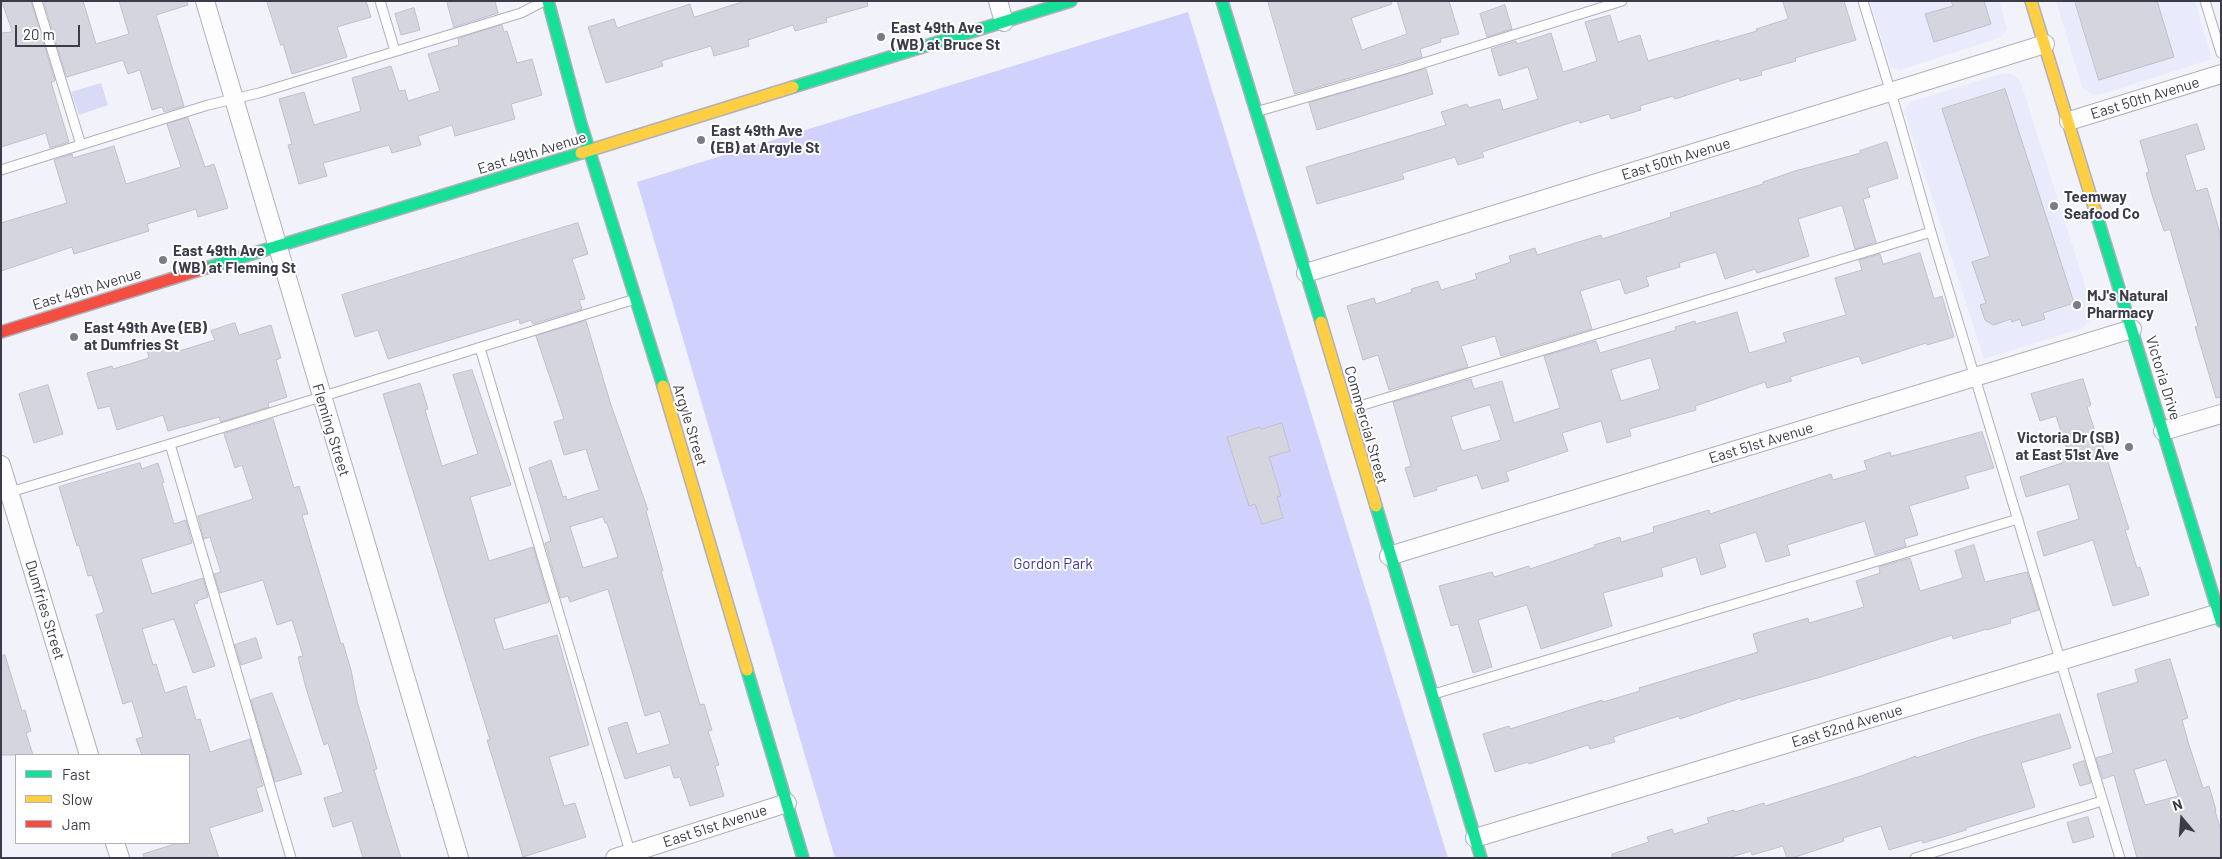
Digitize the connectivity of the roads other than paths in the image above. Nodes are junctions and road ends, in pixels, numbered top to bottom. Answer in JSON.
{"nodes":[{"id":1,"x":37,"y":1,"type":"edge"},
{"id":2,"x":205,"y":1,"type":"edge"},
{"id":3,"x":380,"y":1,"type":"edge"},
{"id":4,"x":544,"y":1,"type":"edge"},
{"id":5,"x":548,"y":1,"type":"edge"},
{"id":6,"x":998,"y":1,"type":"edge"},
{"id":7,"x":1070,"y":1,"type":"edge"},
{"id":8,"x":1222,"y":1,"type":"edge"},
{"id":9,"x":1622,"y":1,"type":"edge"},
{"id":10,"x":1863,"y":1,"type":"edge"},
{"id":11,"x":2032,"y":1,"type":"edge"},
{"id":12,"x":2205,"y":1,"type":"edge"},
{"id":13,"x":1004,"y":22,"type":"junction"},
{"id":14,"x":2045,"y":44,"type":"junction"},
{"id":15,"x":395,"y":52,"type":"junction"},
{"id":16,"x":2221,"y":53,"type":"edge"},
{"id":17,"x":2221,"y":74,"type":"edge"},
{"id":18,"x":1891,"y":92,"type":"junction"},
{"id":19,"x":234,"y":99,"type":"junction"},
{"id":20,"x":1257,"y":112,"type":"junction"},
{"id":21,"x":2069,"y":121,"type":"junction"},
{"id":22,"x":81,"y":145,"type":"junction"},
{"id":23,"x":590,"y":150,"type":"junction"},
{"id":24,"x":1,"y":170,"type":"edge"},
{"id":25,"x":1930,"y":232,"type":"junction"},
{"id":26,"x":278,"y":246,"type":"junction"},
{"id":27,"x":1306,"y":274,"type":"junction"},
{"id":28,"x":637,"y":298,"type":"junction"},
{"id":29,"x":2132,"y":329,"type":"junction"},
{"id":30,"x":1,"y":332,"type":"edge"},
{"id":31,"x":480,"y":348,"type":"junction"},
{"id":32,"x":1976,"y":378,"type":"junction"},
{"id":33,"x":322,"y":396,"type":"junction"},
{"id":34,"x":1346,"y":410,"type":"junction"},
{"id":35,"x":2221,"y":414,"type":"edge"},
{"id":36,"x":2164,"y":431,"type":"junction"},
{"id":37,"x":170,"y":444,"type":"junction"},
{"id":38,"x":1,"y":465,"type":"edge"},
{"id":39,"x":5,"y":493,"type":"edge"},
{"id":40,"x":2018,"y":519,"type":"junction"},
{"id":41,"x":1389,"y":556,"type":"junction"},
{"id":42,"x":2220,"y":617,"type":"edge"},
{"id":43,"x":2060,"y":662,"type":"junction"},
{"id":44,"x":1432,"y":695,"type":"junction"},
{"id":45,"x":89,"y":754,"type":"edge"},
{"id":46,"x":2102,"y":801,"type":"junction"},
{"id":47,"x":787,"y":803,"type":"junction"},
{"id":48,"x":1475,"y":838,"type":"junction"},
{"id":49,"x":115,"y":844,"type":"edge"},
{"id":50,"x":625,"y":856,"type":"edge"},
{"id":51,"x":120,"y":858,"type":"edge"},
{"id":52,"x":290,"y":858,"type":"edge"},
{"id":53,"x":459,"y":858,"type":"edge"},
{"id":54,"x":803,"y":858,"type":"edge"},
{"id":55,"x":1481,"y":858,"type":"edge"},
{"id":56,"x":1915,"y":858,"type":"edge"},
{"id":57,"x":2120,"y":858,"type":"edge"}],
"edges":[{"from":1,"to":22,"type":"lane"},
{"from":2,"to":19,"type":"street","name":"Fleming Street"},
{"from":3,"to":15,"type":"lane"},
{"from":4,"to":15,"type":"lane"},
{"from":5,"to":23,"type":"street","name":"Argyle Street"},
{"from":6,"to":13,"type":"street"},
{"from":7,"to":13,"type":"street","name":"East 49th Avenue"},
{"from":8,"to":20,"type":"street","name":"Commercial Street"},
{"from":9,"to":20,"type":"lane"},
{"from":10,"to":18,"type":"lane"},
{"from":11,"to":14,"type":"street","name":"Victoria Drive"},
{"from":12,"to":16,"type":"lane"},
{"from":13,"to":23,"type":"street","name":"East 49th Avenue"},
{"from":14,"to":18,"type":"street","name":"East 50th Avenue"},
{"from":14,"to":21,"type":"street","name":"Victoria Drive"},
{"from":15,"to":19,"type":"lane"},
{"from":17,"to":21,"type":"street","name":"East 50th Avenue"},
{"from":18,"to":25,"type":"lane"},
{"from":18,"to":27,"type":"street","name":"East 50th Avenue"},
{"from":19,"to":22,"type":"lane"},
{"from":19,"to":26,"type":"street","name":"Fleming Street"},
{"from":20,"to":27,"type":"street","name":"Commercial Street"},
{"from":21,"to":29,"type":"street","name":"Victoria Drive"},
{"from":22,"to":24,"type":"lane"},
{"from":23,"to":26,"type":"street","name":"East 49th Avenue"},
{"from":23,"to":28,"type":"street","name":"Argyle Street"},
{"from":25,"to":32,"type":"lane"},
{"from":25,"to":34,"type":"lane"},
{"from":26,"to":30,"type":"street","name":"East 49th Avenue"},
{"from":26,"to":33,"type":"street","name":"Fleming Street"},
{"from":27,"to":34,"type":"street","name":"Commercial Street"},
{"from":28,"to":31,"type":"lane"},
{"from":28,"to":47,"type":"street","name":"Argyle Street"},
{"from":29,"to":32,"type":"street","name":"East 51st Avenue"},
{"from":29,"to":36,"type":"street","name":"Victoria Drive"},
{"from":31,"to":33,"type":"lane"},
{"from":31,"to":50,"type":"lane"},
{"from":32,"to":40,"type":"lane"},
{"from":32,"to":41,"type":"street","name":"East 51st Avenue"},
{"from":33,"to":37,"type":"lane"},
{"from":33,"to":53,"type":"street","name":"Fleming Street"},
{"from":34,"to":41,"type":"street","name":"Commercial Street"},
{"from":35,"to":36,"type":"street"},
{"from":36,"to":42,"type":"street","name":"Victoria Drive"},
{"from":37,"to":39,"type":"lane"},
{"from":37,"to":52,"type":"lane"},
{"from":38,"to":39,"type":"street","name":"Dumfries Street"},
{"from":39,"to":45,"type":"street","name":"Dumfries Street"},
{"from":40,"to":43,"type":"lane"},
{"from":40,"to":44,"type":"lane"},
{"from":41,"to":44,"type":"street","name":"Commercial Street"},
{"from":42,"to":43,"type":"street","name":"East 52nd Avenue"},
{"from":43,"to":46,"type":"lane"},
{"from":43,"to":48,"type":"street","name":"East 52nd Avenue"},
{"from":44,"to":48,"type":"street","name":"Commercial Street"},
{"from":46,"to":56,"type":"lane"},
{"from":46,"to":57,"type":"lane"},
{"from":47,"to":50,"type":"street","name":"East 51st Avenue"},
{"from":47,"to":54,"type":"street","name":"Argyle Street"},
{"from":48,"to":55,"type":"street","name":"Commercial Street"},
{"from":49,"to":51,"type":"street"}]}
